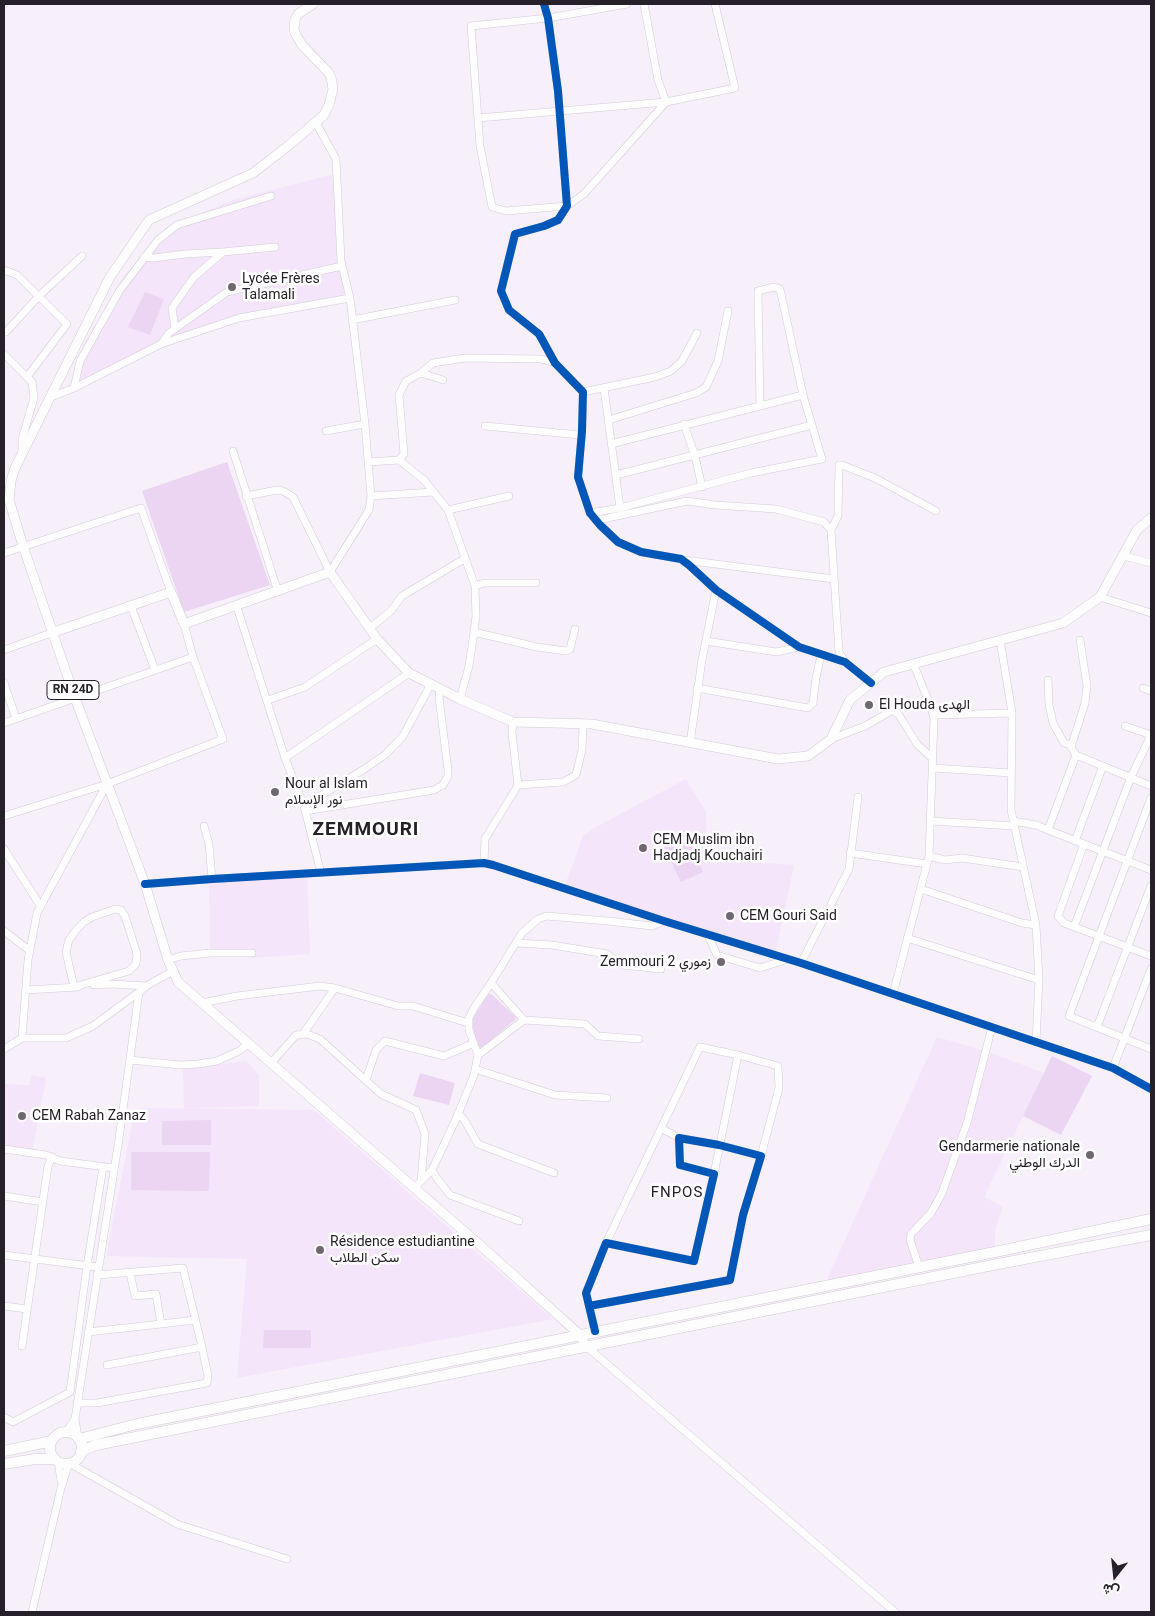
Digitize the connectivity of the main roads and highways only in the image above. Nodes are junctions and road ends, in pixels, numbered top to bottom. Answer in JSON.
{"nodes":[{"id":1,"x":313,"y":4,"type":"edge"},
{"id":2,"x":6,"y":501,"type":"edge"},
{"id":3,"x":1151,"y":518,"type":"edge"},
{"id":4,"x":54,"y":632,"type":"junction"},
{"id":5,"x":1151,"y":1218,"type":"edge"},
{"id":6,"x":1151,"y":1235,"type":"edge"},
{"id":7,"x":579,"y":1334,"type":"junction"},
{"id":8,"x":586,"y":1346,"type":"junction"},
{"id":9,"x":78,"y":1438,"type":"junction"},
{"id":10,"x":52,"y":1441,"type":"junction"},
{"id":11,"x":4,"y":1451,"type":"edge"},
{"id":12,"x":81,"y":1451,"type":"junction"},
{"id":13,"x":56,"y":1460,"type":"junction"},
{"id":14,"x":4,"y":1464,"type":"edge"}],
"edges":[{"from":1,"to":2,"type":"main road","number":"RN 24D"},
{"from":2,"to":4,"type":"main road","number":"RN 24D"},
{"from":3,"to":4,"type":"main road"},
{"from":4,"to":7,"type":"main road","number":"RN 24D"},
{"from":5,"to":7,"type":"highway"},
{"from":6,"to":8,"type":"highway"},
{"from":7,"to":8,"type":"main road","number":"RN 24D"},
{"from":7,"to":9,"type":"highway"},
{"from":8,"to":12,"type":"highway"},
{"from":9,"to":10,"type":"highway"},
{"from":9,"to":12,"type":"highway"},
{"from":10,"to":11,"type":"highway"},
{"from":10,"to":13,"type":"highway"},
{"from":12,"to":13,"type":"highway"},
{"from":13,"to":14,"type":"highway"}]}
